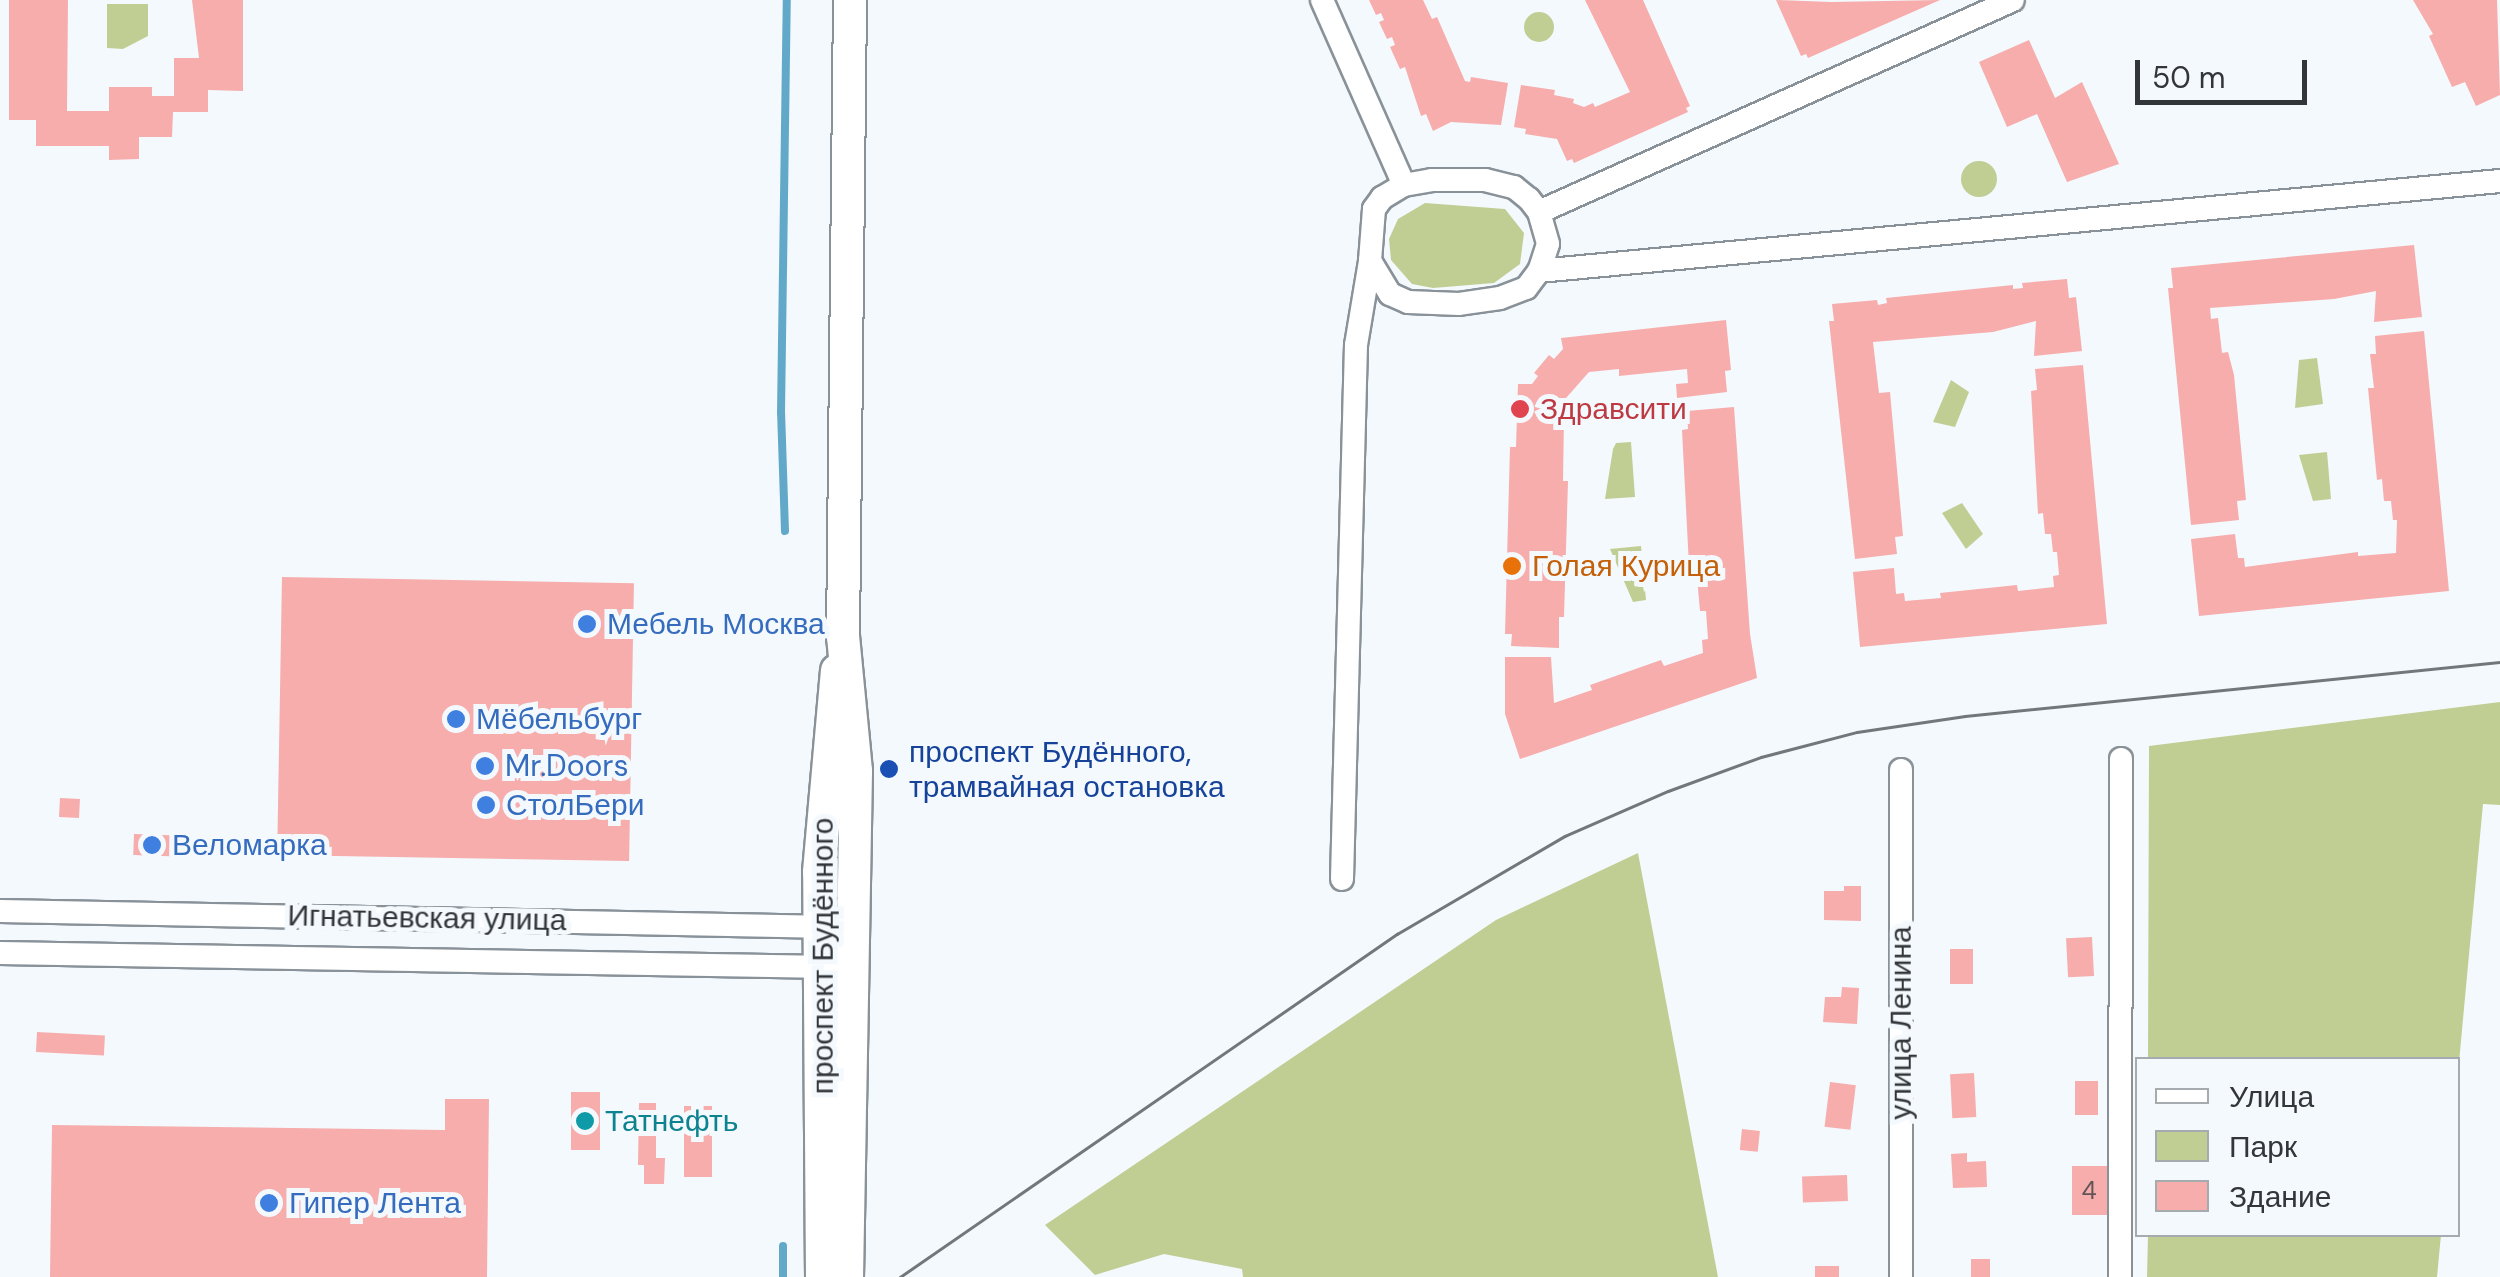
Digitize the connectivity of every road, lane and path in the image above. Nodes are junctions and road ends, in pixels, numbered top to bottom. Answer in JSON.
{"nodes":[{"id":1,"x":850,"y":0,"type":"edge"},
{"id":2,"x":1322,"y":0,"type":"edge"},
{"id":3,"x":2013,"y":0,"type":"edge"},
{"id":4,"x":2500,"y":181,"type":"edge"},
{"id":5,"x":1404,"y":185,"type":"junction"},
{"id":6,"x":1540,"y":212,"type":"junction"},
{"id":7,"x":1370,"y":261,"type":"junction"},
{"id":8,"x":1539,"y":271,"type":"junction"},
{"id":9,"x":843,"y":637,"type":"junction"},
{"id":10,"x":2121,"y":759,"type":"dead end"},
{"id":11,"x":1901,"y":770,"type":"dead end"},
{"id":12,"x":1342,"y":879,"type":"dead end"},
{"id":13,"x":0,"y":911,"type":"edge"},
{"id":14,"x":239,"y":913,"type":"junction"},
{"id":15,"x":818,"y":926,"type":"junction"},
{"id":16,"x":854,"y":927,"type":"junction"},
{"id":17,"x":0,"y":953,"type":"edge"},
{"id":18,"x":239,"y":956,"type":"junction"},
{"id":19,"x":854,"y":966,"type":"junction"},
{"id":20,"x":819,"y":967,"type":"junction"},
{"id":21,"x":822,"y":1277,"type":"edge"},
{"id":22,"x":847,"y":1277,"type":"edge"},
{"id":23,"x":1902,"y":1277,"type":"edge"},
{"id":24,"x":2120,"y":1277,"type":"edge"}],
"edges":[{"from":1,"to":9,"type":"main road","name":"проспект Будённого"},
{"from":2,"to":5,"type":"street"},
{"from":3,"to":6,"type":"street"},
{"from":4,"to":8,"type":"street"},
{"from":5,"to":6,"type":"street"},
{"from":5,"to":7,"type":"street"},
{"from":6,"to":8,"type":"street"},
{"from":7,"to":8,"type":"street"},
{"from":7,"to":12,"type":"street"},
{"from":9,"to":15,"type":"main road","name":"проспект Будённого"},
{"from":9,"to":16,"type":"main road","name":"проспект Будённого"},
{"from":10,"to":24,"type":"street"},
{"from":11,"to":23,"type":"street","name":"улица Ленина"},
{"from":13,"to":14,"type":"street","name":"Игнатьевская улица"},
{"from":14,"to":15,"type":"street","name":"Игнатьевская улица"},
{"from":14,"to":18,"type":"street"},
{"from":15,"to":16,"type":"street","name":"Игнатьевская улица"},
{"from":15,"to":20,"type":"main road","name":"проспект Будённого"},
{"from":16,"to":19,"type":"main road","name":"проспект Будённого"},
{"from":17,"to":18,"type":"street","name":"Игнатьевская улица"},
{"from":18,"to":20,"type":"street","name":"Игнатьевская улица"},
{"from":19,"to":20,"type":"street","name":"Игнатьевская улица"},
{"from":19,"to":22,"type":"main road","name":"проспект Будённого"},
{"from":20,"to":21,"type":"main road","name":"проспект Будённого"}]}
